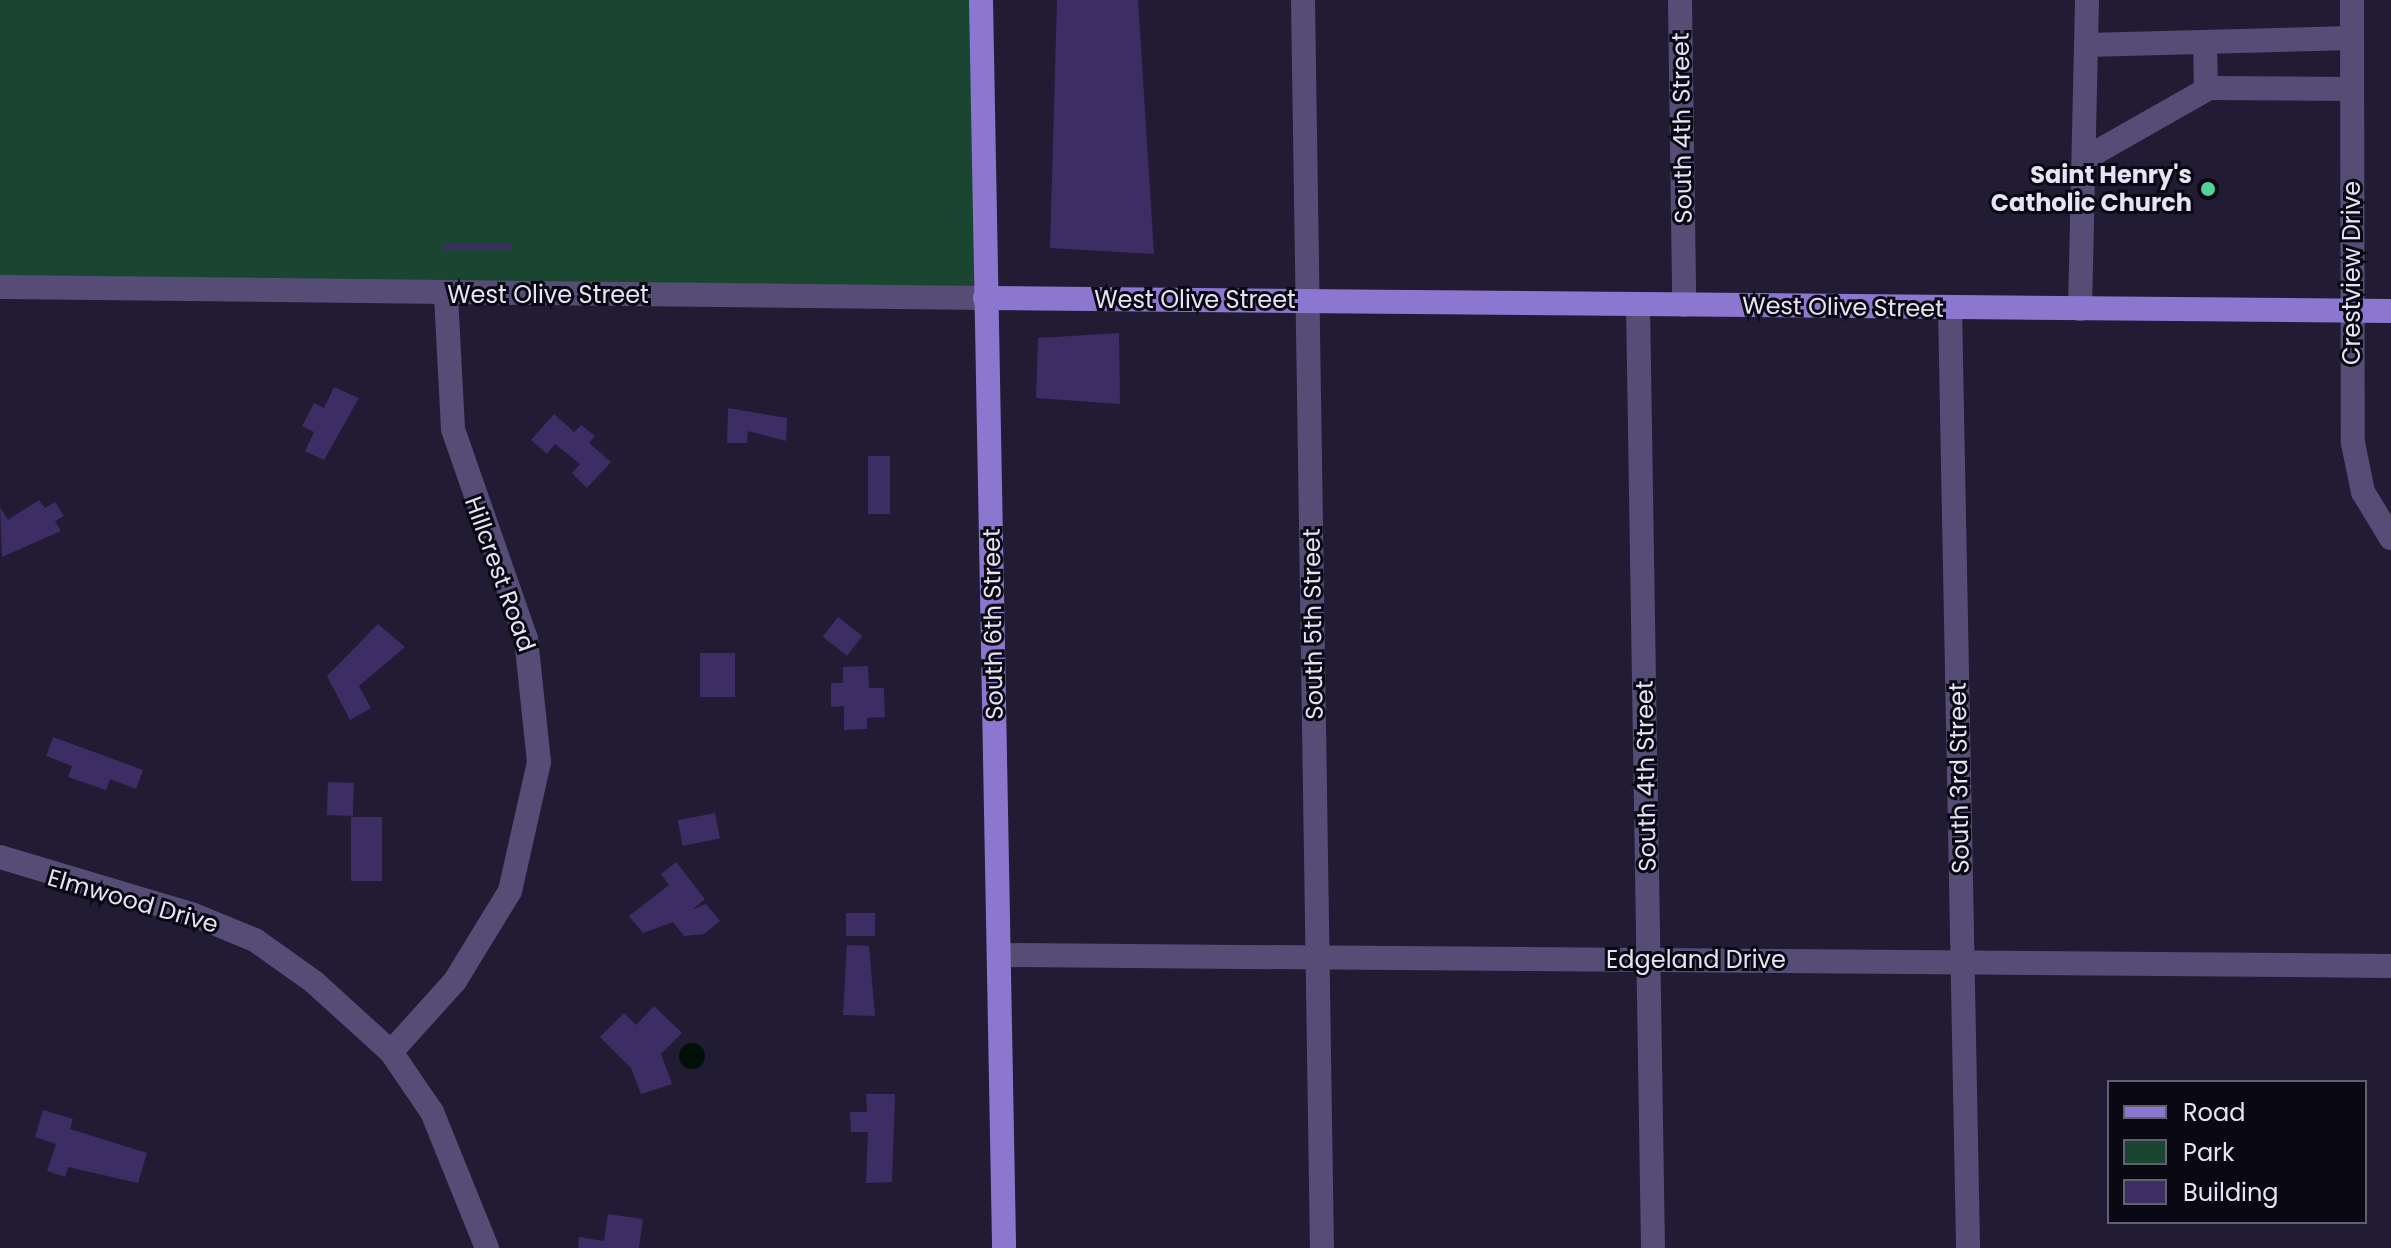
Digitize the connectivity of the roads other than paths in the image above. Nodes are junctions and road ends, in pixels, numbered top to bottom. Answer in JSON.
{"nodes":[{"id":1,"x":981,"y":0,"type":"edge"},
{"id":2,"x":1303,"y":0,"type":"edge"},
{"id":3,"x":1680,"y":0,"type":"edge"},
{"id":4,"x":2087,"y":0,"type":"edge"},
{"id":5,"x":2352,"y":0,"type":"edge"},
{"id":6,"x":2352,"y":38,"type":"junction"},
{"id":7,"x":2205,"y":42,"type":"junction"},
{"id":8,"x":2086,"y":45,"type":"junction"},
{"id":9,"x":2206,"y":89,"type":"junction"},
{"id":10,"x":2352,"y":89,"type":"junction"},
{"id":11,"x":2086,"y":158,"type":"junction"},
{"id":12,"x":0,"y":287,"type":"edge"},
{"id":13,"x":446,"y":294,"type":"junction"},
{"id":14,"x":985,"y":298,"type":"junction"},
{"id":15,"x":1308,"y":301,"type":"junction"},
{"id":16,"x":1638,"y":304,"type":"junction"},
{"id":17,"x":1684,"y":305,"type":"junction"},
{"id":18,"x":1950,"y":308,"type":"junction"},
{"id":19,"x":2080,"y":309,"type":"junction"},
{"id":20,"x":2352,"y":311,"type":"junction"},
{"id":21,"x":2391,"y":311,"type":"edge"},
{"id":22,"x":2391,"y":538,"type":"edge"},
{"id":23,"x":0,"y":857,"type":"edge"},
{"id":24,"x":1001,"y":955,"type":"junction"},
{"id":25,"x":1318,"y":956,"type":"junction"},
{"id":26,"x":1649,"y":960,"type":"junction"},
{"id":27,"x":1962,"y":961,"type":"junction"},
{"id":28,"x":2391,"y":966,"type":"edge"},
{"id":29,"x":391,"y":1052,"type":"junction"},
{"id":30,"x":487,"y":1248,"type":"edge"},
{"id":31,"x":1004,"y":1248,"type":"edge"},
{"id":32,"x":1322,"y":1248,"type":"edge"},
{"id":33,"x":1653,"y":1248,"type":"edge"},
{"id":34,"x":1968,"y":1248,"type":"edge"}],
"edges":[{"from":1,"to":14,"type":"main road","name":"South 6th Street"},
{"from":2,"to":15,"type":"street","name":"South 5th Street"},
{"from":3,"to":17,"type":"street","name":"South 4th Street"},
{"from":4,"to":8,"type":"street"},
{"from":5,"to":6,"type":"street","name":"Crestview Drive"},
{"from":6,"to":7,"type":"street"},
{"from":6,"to":10,"type":"street","name":"Crestview Drive"},
{"from":7,"to":8,"type":"street"},
{"from":7,"to":9,"type":"street"},
{"from":8,"to":11,"type":"street"},
{"from":9,"to":10,"type":"street"},
{"from":9,"to":11,"type":"street"},
{"from":10,"to":20,"type":"street","name":"Crestview Drive"},
{"from":11,"to":19,"type":"street"},
{"from":12,"to":13,"type":"street","name":"West Olive Street"},
{"from":13,"to":14,"type":"street","name":"West Olive Street"},
{"from":13,"to":29,"type":"street","name":"Hillcrest Road"},
{"from":14,"to":15,"type":"main road","name":"West Olive Street"},
{"from":14,"to":24,"type":"main road","name":"South 6th Street"},
{"from":15,"to":16,"type":"main road","name":"West Olive Street"},
{"from":15,"to":25,"type":"street","name":"South 5th Street"},
{"from":16,"to":17,"type":"main road","name":"West Olive Street"},
{"from":16,"to":26,"type":"street","name":"South 4th Street"},
{"from":17,"to":18,"type":"main road","name":"West Olive Street"},
{"from":18,"to":19,"type":"main road","name":"West Olive Street"},
{"from":18,"to":27,"type":"street","name":"South 3rd Street"},
{"from":19,"to":20,"type":"main road","name":"West Olive Street"},
{"from":20,"to":21,"type":"main road","name":"West Olive Street"},
{"from":20,"to":22,"type":"street","name":"Crestview Drive"},
{"from":23,"to":29,"type":"street","name":"Elmwood Drive"},
{"from":24,"to":25,"type":"street","name":"Edgeland Drive"},
{"from":24,"to":31,"type":"main road","name":"South 6th Street"},
{"from":25,"to":26,"type":"street","name":"Edgeland Drive"},
{"from":25,"to":32,"type":"street","name":"South 5th Street"},
{"from":26,"to":27,"type":"street","name":"Edgeland Drive"},
{"from":26,"to":33,"type":"street","name":"South 4th Street"},
{"from":27,"to":28,"type":"street","name":"Edgeland Drive"},
{"from":27,"to":34,"type":"street","name":"South 3rd Street"},
{"from":29,"to":30,"type":"street","name":"Elmwood Drive"}]}
